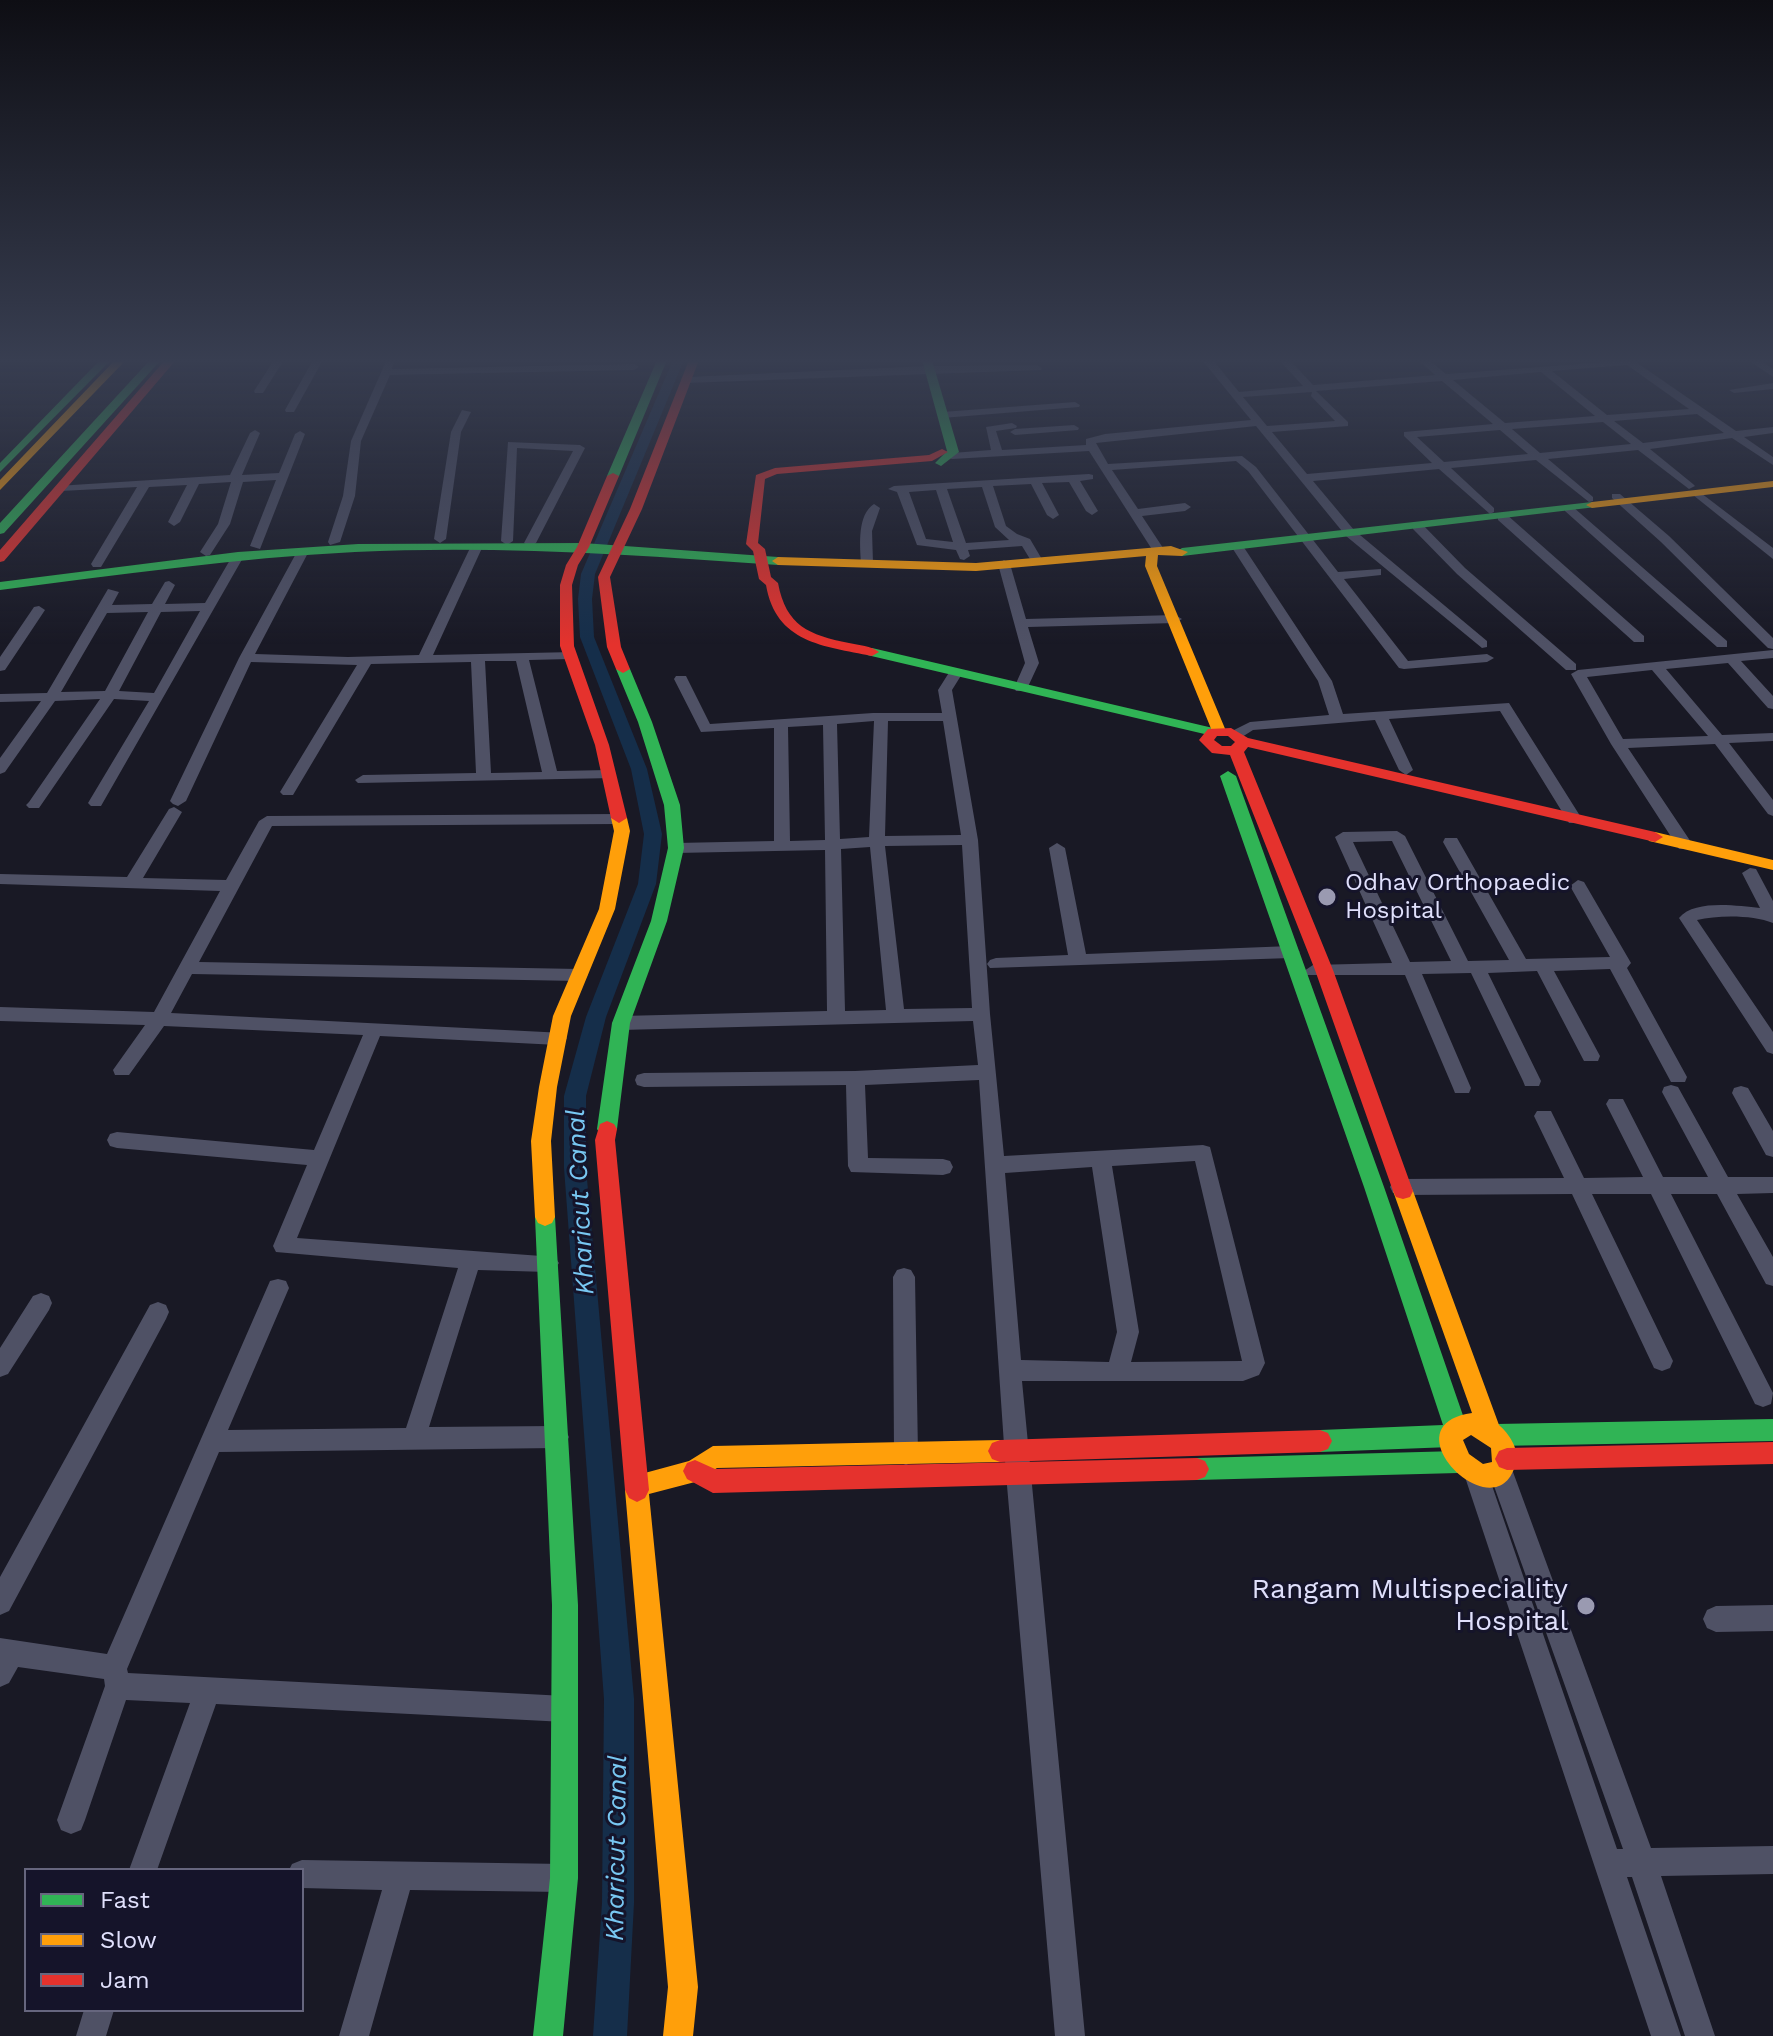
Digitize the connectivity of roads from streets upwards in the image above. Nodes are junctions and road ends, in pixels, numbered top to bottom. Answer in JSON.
{"nodes":[{"id":1,"x":30,"y":455,"type":"edge"},
{"id":2,"x":69,"y":455,"type":"edge"},
{"id":3,"x":89,"y":455,"type":"edge"},
{"id":4,"x":245,"y":455,"type":"edge"},
{"id":5,"x":291,"y":455,"type":"edge"},
{"id":6,"x":354,"y":455,"type":"edge"},
{"id":7,"x":453,"y":455,"type":"edge"},
{"id":8,"x":511,"y":455,"type":"edge"},
{"id":9,"x":577,"y":455,"type":"edge"},
{"id":10,"x":622,"y":455,"type":"edge"},
{"id":11,"x":657,"y":455,"type":"edge"},
{"id":12,"x":943,"y":455,"type":"edge"},
{"id":13,"x":1097,"y":455,"type":"edge"},
{"id":14,"x":1284,"y":455,"type":"edge"},
{"id":15,"x":1430,"y":455,"type":"edge"},
{"id":16,"x":1552,"y":455,"type":"edge"},
{"id":17,"x":1649,"y":455,"type":"edge"},
{"id":18,"x":1541,"y":456,"type":"junction"},
{"id":19,"x":1440,"y":465,"type":"junction"},
{"id":20,"x":1106,"y":467,"type":"junction"},
{"id":21,"x":283,"y":476,"type":"junction"},
{"id":22,"x":1089,"y":477,"type":"dead end"},
{"id":23,"x":1773,"y":477,"type":"edge"},
{"id":24,"x":235,"y":478,"type":"junction"},
{"id":25,"x":1073,"y":478,"type":"junction"},
{"id":26,"x":1303,"y":478,"type":"junction"},
{"id":27,"x":195,"y":480,"type":"junction"},
{"id":28,"x":1035,"y":481,"type":"junction"},
{"id":29,"x":145,"y":483,"type":"junction"},
{"id":30,"x":987,"y":484,"type":"junction"},
{"id":31,"x":1773,"y":484,"type":"edge"},
{"id":32,"x":940,"y":486,"type":"junction"},
{"id":33,"x":0,"y":487,"type":"edge"},
{"id":34,"x":61,"y":488,"type":"junction"},
{"id":35,"x":1693,"y":490,"type":"junction"},
{"id":36,"x":1626,"y":498,"type":"junction"},
{"id":37,"x":1589,"y":499,"type":"junction"},
{"id":38,"x":1185,"y":507,"type":"dead end"},
{"id":39,"x":874,"y":508,"type":"dead end"},
{"id":40,"x":1569,"y":509,"type":"junction"},
{"id":41,"x":1092,"y":511,"type":"dead end"},
{"id":42,"x":1135,"y":513,"type":"junction"},
{"id":43,"x":1496,"y":513,"type":"junction"},
{"id":44,"x":1053,"y":515,"type":"dead end"},
{"id":45,"x":174,"y":522,"type":"dead end"},
{"id":46,"x":1417,"y":526,"type":"junction"},
{"id":47,"x":0,"y":530,"type":"edge"},
{"id":48,"x":1347,"y":530,"type":"junction"},
{"id":49,"x":1304,"y":535,"type":"junction"},
{"id":50,"x":440,"y":539,"type":"junction"},
{"id":51,"x":507,"y":541,"type":"junction"},
{"id":52,"x":334,"y":542,"type":"junction"},
{"id":53,"x":1026,"y":542,"type":"junction"},
{"id":54,"x":538,"y":545,"type":"junction"},
{"id":55,"x":256,"y":546,"type":"junction"},
{"id":56,"x":1237,"y":546,"type":"junction"},
{"id":57,"x":583,"y":547,"type":"junction"},
{"id":58,"x":961,"y":547,"type":"junction"},
{"id":59,"x":476,"y":548,"type":"junction"},
{"id":60,"x":615,"y":548,"type":"junction"},
{"id":61,"x":303,"y":551,"type":"junction"},
{"id":62,"x":206,"y":552,"type":"junction"},
{"id":63,"x":1159,"y":553,"type":"junction"},
{"id":64,"x":1773,"y":555,"type":"edge"},
{"id":65,"x":238,"y":556,"type":"junction"},
{"id":66,"x":0,"y":558,"type":"edge"},
{"id":67,"x":1037,"y":561,"type":"junction"},
{"id":68,"x":762,"y":563,"type":"junction"},
{"id":69,"x":867,"y":563,"type":"junction"},
{"id":70,"x":97,"y":564,"type":"junction"},
{"id":71,"x":1004,"y":564,"type":"junction"},
{"id":72,"x":967,"y":567,"type":"junction"},
{"id":73,"x":1377,"y":572,"type":"dead end"},
{"id":74,"x":1335,"y":576,"type":"junction"},
{"id":75,"x":0,"y":577,"type":"edge"},
{"id":76,"x":169,"y":585,"type":"dead end"},
{"id":77,"x":0,"y":586,"type":"edge"},
{"id":78,"x":113,"y":592,"type":"dead end"},
{"id":79,"x":755,"y":604,"type":"dead end"},
{"id":80,"x":209,"y":607,"type":"junction"},
{"id":81,"x":157,"y":608,"type":"junction"},
{"id":82,"x":103,"y":609,"type":"junction"},
{"id":83,"x":39,"y":610,"type":"dead end"},
{"id":84,"x":1175,"y":619,"type":"junction"},
{"id":85,"x":1022,"y":623,"type":"junction"},
{"id":86,"x":769,"y":625,"type":"dead end"},
{"id":87,"x":1773,"y":631,"type":"edge"},
{"id":88,"x":1639,"y":639,"type":"dead end"},
{"id":89,"x":1722,"y":644,"type":"dead end"},
{"id":90,"x":1773,"y":645,"type":"edge"},
{"id":91,"x":1773,"y":654,"type":"edge"},
{"id":92,"x":521,"y":655,"type":"junction"},
{"id":93,"x":570,"y":655,"type":"junction"},
{"id":94,"x":478,"y":656,"type":"junction"},
{"id":95,"x":425,"y":657,"type":"junction"},
{"id":96,"x":246,"y":658,"type":"junction"},
{"id":97,"x":1731,"y":658,"type":"junction"},
{"id":98,"x":367,"y":660,"type":"junction"},
{"id":99,"x":1656,"y":666,"type":"junction"},
{"id":100,"x":0,"y":667,"type":"edge"},
{"id":101,"x":1571,"y":667,"type":"dead end"},
{"id":102,"x":952,"y":678,"type":"junction"},
{"id":103,"x":681,"y":679,"type":"dead end"},
{"id":104,"x":1021,"y":688,"type":"junction"},
{"id":105,"x":110,"y":695,"type":"junction"},
{"id":106,"x":51,"y":697,"type":"junction"},
{"id":107,"x":158,"y":697,"type":"junction"},
{"id":108,"x":0,"y":698,"type":"edge"},
{"id":109,"x":1773,"y":705,"type":"edge"},
{"id":110,"x":1380,"y":715,"type":"junction"},
{"id":111,"x":951,"y":717,"type":"junction"},
{"id":112,"x":881,"y":718,"type":"junction"},
{"id":113,"x":830,"y":720,"type":"junction"},
{"id":114,"x":1338,"y":720,"type":"junction"},
{"id":115,"x":781,"y":723,"type":"junction"},
{"id":116,"x":1773,"y":737,"type":"edge"},
{"id":117,"x":1226,"y":739,"type":"junction"},
{"id":118,"x":1719,"y":740,"type":"junction"},
{"id":119,"x":1618,"y":744,"type":"junction"},
{"id":120,"x":0,"y":769,"type":"edge"},
{"id":121,"x":1406,"y":770,"type":"dead end"},
{"id":122,"x":609,"y":775,"type":"junction"},
{"id":123,"x":551,"y":777,"type":"junction"},
{"id":124,"x":484,"y":778,"type":"junction"},
{"id":125,"x":363,"y":780,"type":"dead end"},
{"id":126,"x":288,"y":792,"type":"dead end"},
{"id":127,"x":96,"y":803,"type":"dead end"},
{"id":128,"x":34,"y":805,"type":"dead end"},
{"id":129,"x":1773,"y":811,"type":"edge"},
{"id":130,"x":619,"y":819,"type":"junction"},
{"id":131,"x":1574,"y":819,"type":"junction"},
{"id":132,"x":970,"y":840,"type":"junction"},
{"id":133,"x":877,"y":841,"type":"junction"},
{"id":134,"x":1451,"y":842,"type":"dead end"},
{"id":135,"x":832,"y":845,"type":"junction"},
{"id":136,"x":1685,"y":845,"type":"junction"},
{"id":137,"x":782,"y":846,"type":"junction"},
{"id":138,"x":676,"y":848,"type":"junction"},
{"id":139,"x":1057,"y":848,"type":"dead end"},
{"id":140,"x":1773,"y":865,"type":"edge"},
{"id":141,"x":1750,"y":873,"type":"junction"},
{"id":142,"x":0,"y":879,"type":"edge"},
{"id":143,"x":1773,"y":879,"type":"edge"},
{"id":144,"x":131,"y":884,"type":"junction"},
{"id":145,"x":231,"y":886,"type":"junction"},
{"id":146,"x":1578,"y":886,"type":"dead end"},
{"id":147,"x":1772,"y":916,"type":"edge"},
{"id":148,"x":1291,"y":952,"type":"junction"},
{"id":149,"x":1078,"y":960,"type":"junction"},
{"id":150,"x":996,"y":964,"type":"dead end"},
{"id":151,"x":1616,"y":964,"type":"junction"},
{"id":152,"x":1543,"y":966,"type":"junction"},
{"id":153,"x":1522,"y":967,"type":"junction"},
{"id":154,"x":187,"y":968,"type":"junction"},
{"id":155,"x":1470,"y":968,"type":"junction"},
{"id":156,"x":1408,"y":969,"type":"junction"},
{"id":157,"x":1324,"y":970,"type":"junction"},
{"id":158,"x":1298,"y":971,"type":"junction"},
{"id":159,"x":579,"y":975,"type":"junction"},
{"id":160,"x":0,"y":1014,"type":"edge"},
{"id":161,"x":981,"y":1014,"type":"junction"},
{"id":162,"x":896,"y":1017,"type":"junction"},
{"id":163,"x":159,"y":1019,"type":"junction"},
{"id":164,"x":836,"y":1019,"type":"junction"},
{"id":165,"x":621,"y":1023,"type":"junction"},
{"id":166,"x":374,"y":1030,"type":"junction"},
{"id":167,"x":558,"y":1038,"type":"junction"},
{"id":168,"x":1773,"y":1047,"type":"edge"},
{"id":169,"x":1591,"y":1056,"type":"dead end"},
{"id":170,"x":122,"y":1070,"type":"dead end"},
{"id":171,"x":988,"y":1072,"type":"junction"},
{"id":172,"x":855,"y":1078,"type":"junction"},
{"id":173,"x":644,"y":1080,"type":"dead end"},
{"id":174,"x":1532,"y":1081,"type":"dead end"},
{"id":175,"x":1462,"y":1088,"type":"dead end"},
{"id":176,"x":1741,"y":1093,"type":"dead end"},
{"id":177,"x":1616,"y":1104,"type":"dead end"},
{"id":178,"x":1544,"y":1116,"type":"dead end"},
{"id":179,"x":117,"y":1140,"type":"dead end"},
{"id":180,"x":1773,"y":1149,"type":"edge"},
{"id":181,"x":319,"y":1158,"type":"junction"},
{"id":182,"x":1101,"y":1162,"type":"junction"},
{"id":183,"x":996,"y":1165,"type":"junction"},
{"id":184,"x":943,"y":1167,"type":"dead end"},
{"id":185,"x":1655,"y":1185,"type":"junction"},
{"id":186,"x":1721,"y":1185,"type":"junction"},
{"id":187,"x":1773,"y":1185,"type":"edge"},
{"id":188,"x":1576,"y":1186,"type":"junction"},
{"id":189,"x":1400,"y":1187,"type":"junction"},
{"id":190,"x":471,"y":1260,"type":"junction"},
{"id":191,"x":548,"y":1263,"type":"junction"},
{"id":192,"x":904,"y":1277,"type":"dead end"},
{"id":193,"x":1773,"y":1277,"type":"edge"},
{"id":194,"x":278,"y":1288,"type":"dead end"},
{"id":195,"x":41,"y":1303,"type":"dead end"},
{"id":196,"x":158,"y":1312,"type":"dead end"},
{"id":197,"x":1662,"y":1361,"type":"dead end"},
{"id":198,"x":0,"y":1367,"type":"edge"},
{"id":199,"x":1010,"y":1370,"type":"junction"},
{"id":200,"x":1117,"y":1372,"type":"junction"},
{"id":201,"x":1763,"y":1396,"type":"dead end"},
{"id":202,"x":1773,"y":1430,"type":"edge"},
{"id":203,"x":1493,"y":1432,"type":"junction"},
{"id":204,"x":1454,"y":1433,"type":"junction"},
{"id":205,"x":557,"y":1437,"type":"junction"},
{"id":206,"x":414,"y":1438,"type":"junction"},
{"id":207,"x":212,"y":1441,"type":"junction"},
{"id":208,"x":1243,"y":1443,"type":"junction"},
{"id":209,"x":1016,"y":1451,"type":"junction"},
{"id":210,"x":1773,"y":1453,"type":"edge"},
{"id":211,"x":906,"y":1454,"type":"junction"},
{"id":212,"x":1486,"y":1467,"type":"junction"},
{"id":213,"x":1249,"y":1468,"type":"junction"},
{"id":214,"x":695,"y":1471,"type":"junction"},
{"id":215,"x":1018,"y":1474,"type":"junction"},
{"id":216,"x":638,"y":1485,"type":"junction"},
{"id":217,"x":0,"y":1602,"type":"edge"},
{"id":218,"x":1773,"y":1618,"type":"edge"},
{"id":219,"x":1716,"y":1619,"type":"dead end"},
{"id":220,"x":4,"y":1659,"type":"edge"},
{"id":221,"x":116,"y":1677,"type":"junction"},
{"id":222,"x":207,"y":1691,"type":"junction"},
{"id":223,"x":565,"y":1709,"type":"junction"},
{"id":224,"x":71,"y":1820,"type":"dead end"},
{"id":225,"x":1773,"y":1860,"type":"edge"},
{"id":226,"x":1608,"y":1863,"type":"junction"},
{"id":227,"x":1642,"y":1863,"type":"junction"},
{"id":228,"x":144,"y":1868,"type":"edge"},
{"id":229,"x":304,"y":1874,"type":"edge"},
{"id":230,"x":400,"y":1876,"type":"junction"},
{"id":231,"x":564,"y":1878,"type":"junction"},
{"id":232,"x":98,"y":2012,"type":"edge"},
{"id":233,"x":91,"y":2036,"type":"edge"},
{"id":234,"x":354,"y":2036,"type":"edge"},
{"id":235,"x":548,"y":2036,"type":"edge"},
{"id":236,"x":678,"y":2036,"type":"edge"},
{"id":237,"x":1070,"y":2036,"type":"edge"},
{"id":238,"x":1666,"y":2036,"type":"edge"},
{"id":239,"x":1700,"y":2036,"type":"edge"}],
"edges":[{"from":1,"to":33,"type":"street"},
{"from":2,"to":47,"type":"street"},
{"from":3,"to":34,"type":"street"},
{"from":4,"to":24,"type":"street"},
{"from":5,"to":21,"type":"street"},
{"from":6,"to":52,"type":"street"},
{"from":7,"to":50,"type":"street"},
{"from":8,"to":51,"type":"street"},
{"from":9,"to":54,"type":"street"},
{"from":10,"to":57,"type":"street"},
{"from":11,"to":60,"type":"street"},
{"from":12,"to":68,"type":"street"},
{"from":13,"to":20,"type":"street"},
{"from":14,"to":26,"type":"street"},
{"from":15,"to":19,"type":"street"},
{"from":16,"to":18,"type":"street"},
{"from":17,"to":35,"type":"street"},
{"from":18,"to":19,"type":"street"},
{"from":18,"to":37,"type":"street"},
{"from":19,"to":26,"type":"street"},
{"from":19,"to":43,"type":"street"},
{"from":20,"to":42,"type":"street"},
{"from":20,"to":49,"type":"street"},
{"from":21,"to":24,"type":"street"},
{"from":21,"to":55,"type":"street"},
{"from":22,"to":25,"type":"street"},
{"from":23,"to":35,"type":"street"},
{"from":24,"to":27,"type":"street"},
{"from":24,"to":62,"type":"street"},
{"from":25,"to":28,"type":"street"},
{"from":25,"to":41,"type":"street"},
{"from":26,"to":48,"type":"street"},
{"from":27,"to":29,"type":"street"},
{"from":27,"to":45,"type":"street"},
{"from":28,"to":30,"type":"street"},
{"from":28,"to":44,"type":"street"},
{"from":29,"to":34,"type":"street"},
{"from":29,"to":70,"type":"street"},
{"from":30,"to":32,"type":"street"},
{"from":30,"to":53,"type":"street"},
{"from":31,"to":35,"type":"street"},
{"from":32,"to":58,"type":"street"},
{"from":32,"to":58,"type":"street"},
{"from":34,"to":66,"type":"street"},
{"from":35,"to":36,"type":"street"},
{"from":35,"to":64,"type":"street"},
{"from":36,"to":37,"type":"street"},
{"from":36,"to":40,"type":"street"},
{"from":36,"to":87,"type":"street"},
{"from":36,"to":90,"type":"street"},
{"from":37,"to":43,"type":"street"},
{"from":38,"to":42,"type":"street"},
{"from":39,"to":69,"type":"street"},
{"from":40,"to":43,"type":"street"},
{"from":40,"to":89,"type":"street"},
{"from":42,"to":63,"type":"street"},
{"from":43,"to":46,"type":"street"},
{"from":43,"to":48,"type":"street"},
{"from":43,"to":88,"type":"street"},
{"from":46,"to":48,"type":"street"},
{"from":46,"to":101,"type":"street"},
{"from":48,"to":49,"type":"street"},
{"from":48,"to":74,"type":"street"},
{"from":49,"to":56,"type":"street"},
{"from":49,"to":63,"type":"street"},
{"from":49,"to":74,"type":"street"},
{"from":50,"to":51,"type":"street"},
{"from":50,"to":52,"type":"street"},
{"from":51,"to":54,"type":"street"},
{"from":52,"to":55,"type":"street"},
{"from":53,"to":58,"type":"street"},
{"from":53,"to":67,"type":"street"},
{"from":54,"to":57,"type":"street"},
{"from":54,"to":59,"type":"street"},
{"from":55,"to":62,"type":"street"},
{"from":56,"to":63,"type":"street"},
{"from":56,"to":114,"type":"street"},
{"from":57,"to":60,"type":"street"},
{"from":57,"to":93,"type":"street"},
{"from":58,"to":72,"type":"street"},
{"from":59,"to":61,"type":"street"},
{"from":59,"to":95,"type":"street"},
{"from":60,"to":68,"type":"street"},
{"from":60,"to":138,"type":"street"},
{"from":61,"to":65,"type":"street"},
{"from":61,"to":96,"type":"street"},
{"from":62,"to":70,"type":"street"},
{"from":63,"to":67,"type":"street"},
{"from":63,"to":84,"type":"street"},
{"from":63,"to":117,"type":"street"},
{"from":65,"to":77,"type":"street"},
{"from":65,"to":80,"type":"street"},
{"from":67,"to":71,"type":"street"},
{"from":68,"to":69,"type":"street"},
{"from":68,"to":79,"type":"street"},
{"from":68,"to":102,"type":"street"},
{"from":69,"to":72,"type":"street"},
{"from":70,"to":75,"type":"street"},
{"from":71,"to":72,"type":"street"},
{"from":71,"to":85,"type":"street"},
{"from":73,"to":74,"type":"street"},
{"from":76,"to":81,"type":"street"},
{"from":78,"to":82,"type":"street"},
{"from":80,"to":81,"type":"street"},
{"from":80,"to":107,"type":"street"},
{"from":81,"to":82,"type":"street"},
{"from":81,"to":105,"type":"street"},
{"from":82,"to":106,"type":"street"},
{"from":83,"to":100,"type":"street"},
{"from":84,"to":85,"type":"street"},
{"from":84,"to":117,"type":"street"},
{"from":85,"to":104,"type":"street"},
{"from":86,"to":102,"type":"street"},
{"from":91,"to":97,"type":"street"},
{"from":92,"to":93,"type":"street"},
{"from":92,"to":94,"type":"street"},
{"from":92,"to":123,"type":"street"},
{"from":93,"to":122,"type":"street"},
{"from":94,"to":95,"type":"street"},
{"from":94,"to":124,"type":"street"},
{"from":95,"to":98,"type":"street"},
{"from":96,"to":98,"type":"street"},
{"from":96,"to":144,"type":"street"},
{"from":97,"to":99,"type":"street"},
{"from":97,"to":109,"type":"street"},
{"from":98,"to":126,"type":"street"},
{"from":99,"to":118,"type":"street"},
{"from":99,"to":119,"type":"street"},
{"from":102,"to":104,"type":"street"},
{"from":102,"to":111,"type":"street"},
{"from":102,"to":117,"type":"street"},
{"from":103,"to":115,"type":"street"},
{"from":104,"to":117,"type":"street"},
{"from":105,"to":106,"type":"street"},
{"from":105,"to":107,"type":"street"},
{"from":105,"to":128,"type":"street"},
{"from":106,"to":108,"type":"street"},
{"from":106,"to":120,"type":"street"},
{"from":107,"to":127,"type":"street"},
{"from":110,"to":114,"type":"street"},
{"from":110,"to":121,"type":"street"},
{"from":110,"to":131,"type":"street"},
{"from":111,"to":112,"type":"street"},
{"from":111,"to":132,"type":"street"},
{"from":112,"to":113,"type":"street"},
{"from":112,"to":133,"type":"street"},
{"from":113,"to":115,"type":"street"},
{"from":113,"to":135,"type":"street"},
{"from":114,"to":117,"type":"street"},
{"from":115,"to":137,"type":"street"},
{"from":116,"to":118,"type":"street"},
{"from":117,"to":131,"type":"street"},
{"from":117,"to":141,"type":"street"},
{"from":117,"to":148,"type":"street"},
{"from":117,"to":157,"type":"street"},
{"from":118,"to":119,"type":"street"},
{"from":118,"to":129,"type":"street"},
{"from":119,"to":136,"type":"street"},
{"from":122,"to":123,"type":"street"},
{"from":122,"to":130,"type":"street"},
{"from":123,"to":124,"type":"street"},
{"from":124,"to":125,"type":"street"},
{"from":130,"to":145,"type":"street"},
{"from":130,"to":159,"type":"street"},
{"from":131,"to":136,"type":"street"},
{"from":132,"to":133,"type":"street"},
{"from":132,"to":161,"type":"street"},
{"from":133,"to":135,"type":"street"},
{"from":133,"to":162,"type":"street"},
{"from":134,"to":153,"type":"street"},
{"from":135,"to":137,"type":"street"},
{"from":135,"to":164,"type":"street"},
{"from":136,"to":140,"type":"street"},
{"from":137,"to":138,"type":"street"},
{"from":138,"to":165,"type":"street"},
{"from":139,"to":149,"type":"street"},
{"from":141,"to":143,"type":"street"},
{"from":141,"to":147,"type":"street"},
{"from":142,"to":144,"type":"street"},
{"from":144,"to":145,"type":"street"},
{"from":145,"to":154,"type":"street"},
{"from":146,"to":151,"type":"street"},
{"from":147,"to":168,"type":"street"},
{"from":148,"to":149,"type":"street"},
{"from":148,"to":158,"type":"street"},
{"from":149,"to":150,"type":"street"},
{"from":151,"to":152,"type":"street"},
{"from":151,"to":186,"type":"street"},
{"from":152,"to":153,"type":"street"},
{"from":152,"to":169,"type":"street"},
{"from":153,"to":155,"type":"street"},
{"from":154,"to":159,"type":"street"},
{"from":154,"to":163,"type":"street"},
{"from":155,"to":156,"type":"street"},
{"from":155,"to":156,"type":"street"},
{"from":155,"to":174,"type":"street"},
{"from":156,"to":157,"type":"street"},
{"from":156,"to":175,"type":"street"},
{"from":157,"to":158,"type":"street"},
{"from":157,"to":189,"type":"street"},
{"from":158,"to":204,"type":"street"},
{"from":159,"to":167,"type":"street"},
{"from":160,"to":163,"type":"street"},
{"from":161,"to":162,"type":"street"},
{"from":161,"to":171,"type":"street"},
{"from":162,"to":164,"type":"street"},
{"from":163,"to":166,"type":"street"},
{"from":163,"to":170,"type":"street"},
{"from":164,"to":165,"type":"street"},
{"from":165,"to":216,"type":"street"},
{"from":166,"to":167,"type":"street"},
{"from":166,"to":181,"type":"street"},
{"from":167,"to":191,"type":"street"},
{"from":171,"to":172,"type":"street"},
{"from":171,"to":183,"type":"street"},
{"from":172,"to":173,"type":"street"},
{"from":172,"to":184,"type":"street"},
{"from":176,"to":180,"type":"street"},
{"from":177,"to":185,"type":"street"},
{"from":178,"to":188,"type":"street"},
{"from":179,"to":181,"type":"street"},
{"from":181,"to":190,"type":"street"},
{"from":182,"to":183,"type":"street"},
{"from":182,"to":200,"type":"street"},
{"from":182,"to":200,"type":"street"},
{"from":183,"to":199,"type":"street"},
{"from":185,"to":186,"type":"street"},
{"from":185,"to":188,"type":"street"},
{"from":185,"to":201,"type":"street"},
{"from":186,"to":187,"type":"street"},
{"from":186,"to":193,"type":"street"},
{"from":188,"to":189,"type":"street"},
{"from":188,"to":197,"type":"street"},
{"from":189,"to":203,"type":"street"},
{"from":190,"to":191,"type":"street"},
{"from":190,"to":206,"type":"street"},
{"from":191,"to":205,"type":"street"},
{"from":192,"to":211,"type":"street"},
{"from":194,"to":207,"type":"street"},
{"from":195,"to":198,"type":"street"},
{"from":196,"to":217,"type":"street"},
{"from":199,"to":200,"type":"street"},
{"from":199,"to":209,"type":"street"},
{"from":202,"to":203,"type":"street"},
{"from":203,"to":204,"type":"street"},
{"from":203,"to":212,"type":"street"},
{"from":204,"to":208,"type":"street"},
{"from":204,"to":212,"type":"street"},
{"from":205,"to":206,"type":"street"},
{"from":205,"to":223,"type":"street"},
{"from":206,"to":207,"type":"street"},
{"from":207,"to":221,"type":"street"},
{"from":208,"to":209,"type":"street"},
{"from":208,"to":213,"type":"street"},
{"from":209,"to":211,"type":"street"},
{"from":209,"to":215,"type":"street"},
{"from":210,"to":212,"type":"street"},
{"from":211,"to":214,"type":"street"},
{"from":212,"to":213,"type":"street"},
{"from":212,"to":226,"type":"street"},
{"from":212,"to":227,"type":"street"},
{"from":213,"to":215,"type":"street"},
{"from":214,"to":215,"type":"street"},
{"from":214,"to":216,"type":"street"},
{"from":215,"to":237,"type":"street"},
{"from":216,"to":236,"type":"street"},
{"from":218,"to":219,"type":"street"},
{"from":220,"to":221,"type":"street"},
{"from":221,"to":222,"type":"street"},
{"from":221,"to":224,"type":"street"},
{"from":222,"to":223,"type":"street"},
{"from":222,"to":228,"type":"street"},
{"from":223,"to":231,"type":"street"},
{"from":225,"to":227,"type":"street"},
{"from":226,"to":227,"type":"street"},
{"from":226,"to":238,"type":"street"},
{"from":227,"to":239,"type":"street"},
{"from":229,"to":230,"type":"street"},
{"from":230,"to":231,"type":"street"},
{"from":230,"to":234,"type":"street"},
{"from":231,"to":235,"type":"street"},
{"from":232,"to":233,"type":"street"}]}
